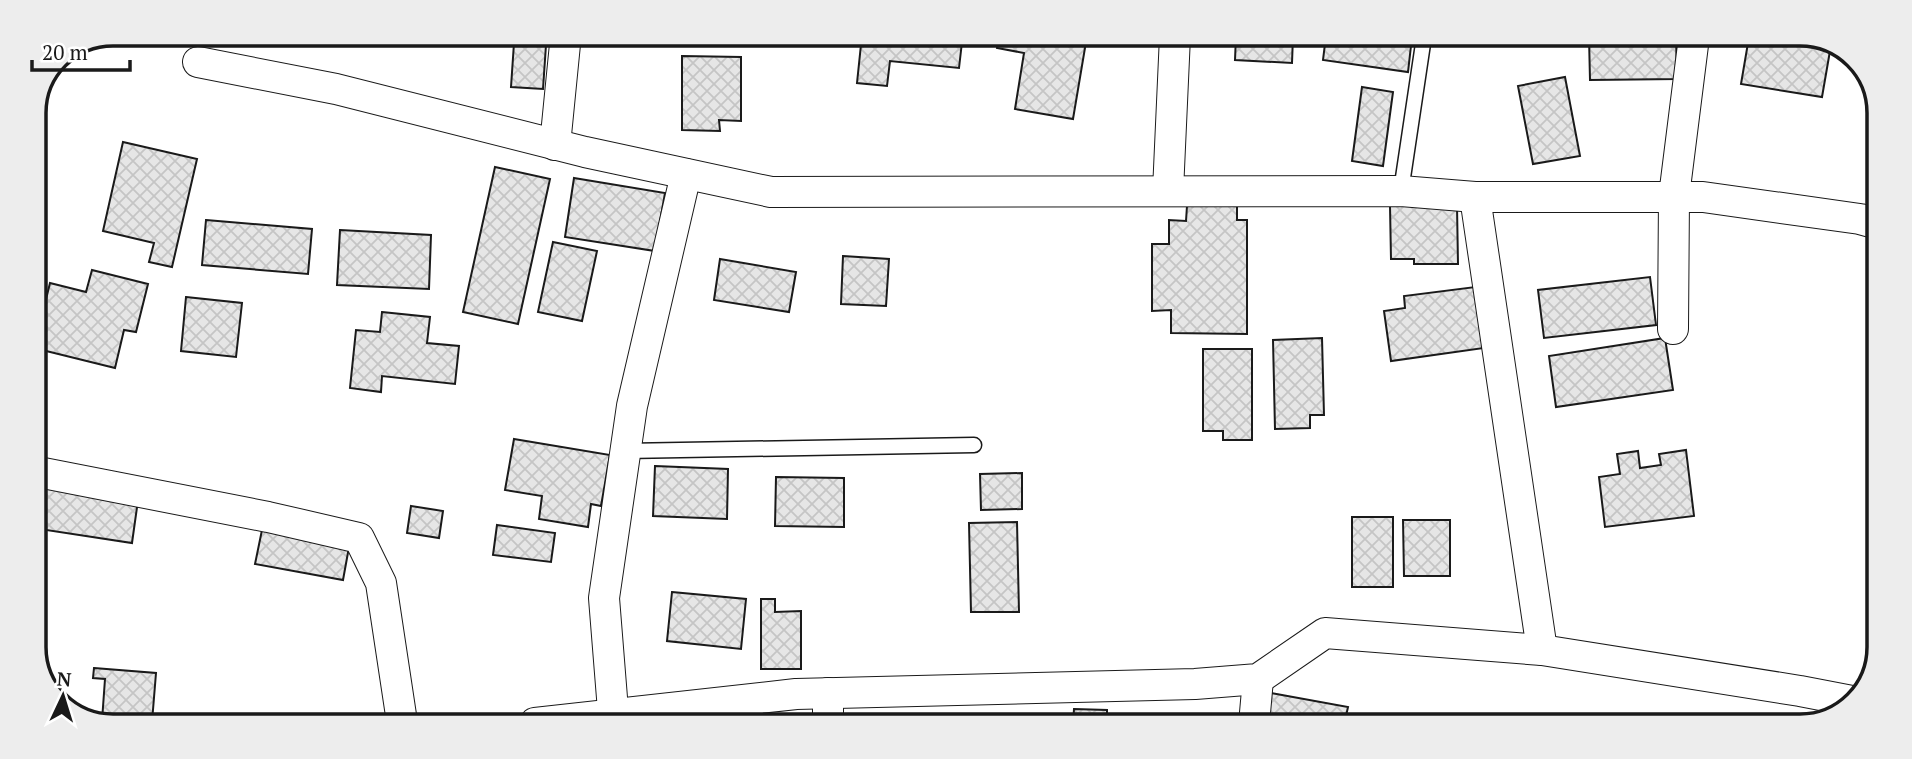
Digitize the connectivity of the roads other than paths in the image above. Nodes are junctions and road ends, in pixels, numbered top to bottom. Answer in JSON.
{"nodes":[{"id":1,"x":565,"y":46,"type":"edge"},
{"id":2,"x":1175,"y":46,"type":"edge"},
{"id":3,"x":1423,"y":46,"type":"edge"},
{"id":4,"x":1693,"y":46,"type":"edge"},
{"id":5,"x":198,"y":62,"type":"dead end"},
{"id":6,"x":555,"y":145,"type":"junction"},
{"id":7,"x":686,"y":174,"type":"junction"},
{"id":8,"x":1168,"y":191,"type":"junction"},
{"id":9,"x":1401,"y":191,"type":"junction"},
{"id":10,"x":1475,"y":197,"type":"junction"},
{"id":11,"x":1674,"y":197,"type":"junction"},
{"id":12,"x":1866,"y":221,"type":"edge"},
{"id":13,"x":1673,"y":329,"type":"dead end"},
{"id":14,"x":974,"y":444,"type":"dead end"},
{"id":15,"x":625,"y":451,"type":"junction"},
{"id":16,"x":46,"y":473,"type":"edge"},
{"id":17,"x":1542,"y":650,"type":"junction"},
{"id":18,"x":1258,"y":679,"type":"junction"},
{"id":19,"x":828,"y":693,"type":"junction"},
{"id":20,"x":1841,"y":699,"type":"edge"},
{"id":21,"x":401,"y":714,"type":"edge"},
{"id":22,"x":614,"y":714,"type":"edge"},
{"id":23,"x":644,"y":714,"type":"edge"},
{"id":24,"x":828,"y":714,"type":"edge"},
{"id":25,"x":1255,"y":714,"type":"edge"}],
"edges":[{"from":1,"to":6,"type":"street"},
{"from":2,"to":8,"type":"street"},
{"from":3,"to":9,"type":"lane"},
{"from":4,"to":11,"type":"street"},
{"from":5,"to":6,"type":"street"},
{"from":6,"to":7,"type":"street"},
{"from":7,"to":8,"type":"street"},
{"from":7,"to":15,"type":"street"},
{"from":8,"to":9,"type":"street"},
{"from":9,"to":10,"type":"street"},
{"from":10,"to":11,"type":"street"},
{"from":10,"to":17,"type":"street"},
{"from":11,"to":12,"type":"street"},
{"from":11,"to":13,"type":"street"},
{"from":14,"to":15,"type":"lane"},
{"from":15,"to":22,"type":"street"},
{"from":16,"to":21,"type":"street"},
{"from":17,"to":18,"type":"street"},
{"from":17,"to":20,"type":"street"},
{"from":18,"to":19,"type":"street"},
{"from":18,"to":25,"type":"street"},
{"from":19,"to":23,"type":"street"},
{"from":19,"to":24,"type":"street"}]}
